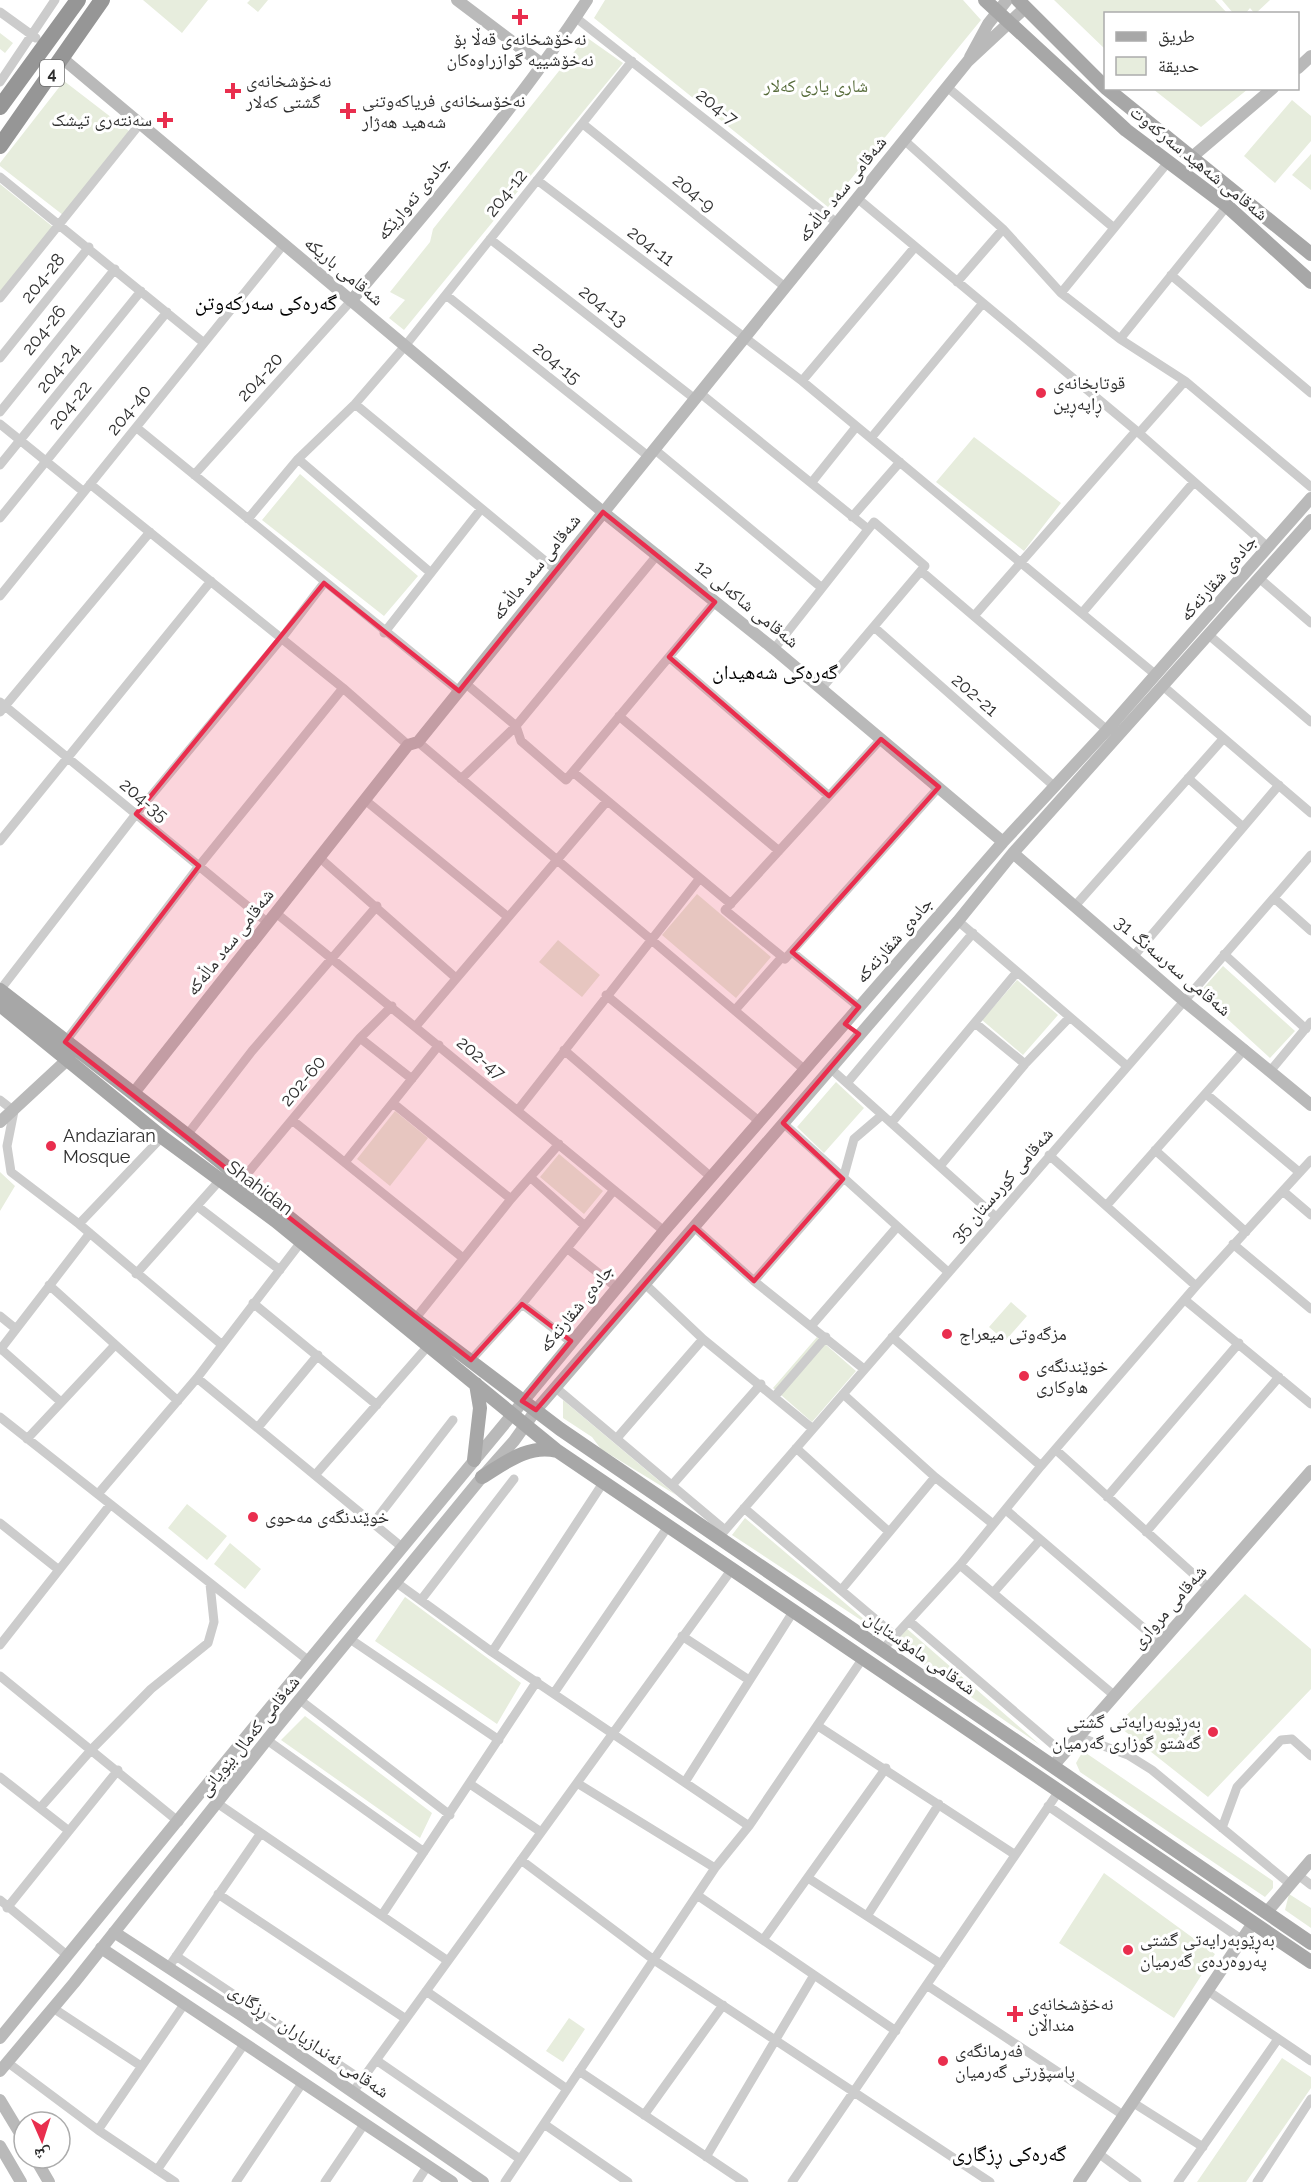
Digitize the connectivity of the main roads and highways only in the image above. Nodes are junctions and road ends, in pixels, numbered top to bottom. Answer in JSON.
{"nodes":[{"id":1,"x":78,"y":0,"type":"edge"},
{"id":2,"x":102,"y":0,"type":"edge"},
{"id":3,"x":985,"y":0,"type":"edge"},
{"id":4,"x":1022,"y":4,"type":"edge"},
{"id":5,"x":1104,"y":86,"type":"edge"},
{"id":6,"x":1108,"y":90,"type":"edge"},
{"id":7,"x":0,"y":107,"type":"edge"},
{"id":8,"x":0,"y":146,"type":"edge"},
{"id":9,"x":1311,"y":254,"type":"edge"},
{"id":10,"x":1311,"y":282,"type":"edge"},
{"id":11,"x":0,"y":990,"type":"edge"},
{"id":12,"x":0,"y":1005,"type":"edge"},
{"id":13,"x":278,"y":1216,"type":"junction"},
{"id":14,"x":476,"y":1384,"type":"junction"},
{"id":15,"x":512,"y":1413,"type":"joint"},
{"id":16,"x":559,"y":1452,"type":"junction"},
{"id":17,"x":474,"y":1460,"type":"road end"},
{"id":18,"x":482,"y":1477,"type":"road end"},
{"id":19,"x":1148,"y":1831,"type":"junction"},
{"id":20,"x":1138,"y":1844,"type":"junction"},
{"id":21,"x":1178,"y":1851,"type":"junction"},
{"id":22,"x":1169,"y":1865,"type":"junction"},
{"id":23,"x":1311,"y":1943,"type":"edge"},
{"id":24,"x":1311,"y":1962,"type":"edge"}],
"edges":[{"from":1,"to":7,"type":"highway","number":"4"},
{"from":2,"to":8,"type":"highway","number":"4"},
{"from":3,"to":10,"type":"main road","name":"شەقامی شەهید سەرکەوت"},
{"from":4,"to":5,"type":"main road","name":"شەقامی شەهید سەرکەوت"},
{"from":6,"to":9,"type":"main road","name":"شەقامی شەهید سەرکەوت"},
{"from":11,"to":13,"type":"main road"},
{"from":12,"to":13,"type":"main road","name":"Shahidan"},
{"from":13,"to":14,"type":"main road","name":"Shahidan"},
{"from":13,"to":19,"type":"main road","name":"شەقامی مامۆستایان"},
{"from":14,"to":15,"type":"main road","name":"Shahidan"},
{"from":14,"to":17,"type":"main road"},
{"from":15,"to":16,"type":"main road","name":"شەقامی مامۆستایان"},
{"from":16,"to":18,"type":"main road"},
{"from":16,"to":20,"type":"main road","name":"شەقامی مامۆستایان"},
{"from":19,"to":20,"type":"main road"},
{"from":19,"to":21,"type":"main road","name":"شەقامی مامۆستایان"},
{"from":20,"to":22,"type":"main road","name":"شەقامی مامۆستایان"},
{"from":21,"to":22,"type":"main road"},
{"from":21,"to":23,"type":"main road","name":"شەقامی مامۆستایان"},
{"from":22,"to":24,"type":"main road","name":"شەقامی مامۆستایان"}]}
